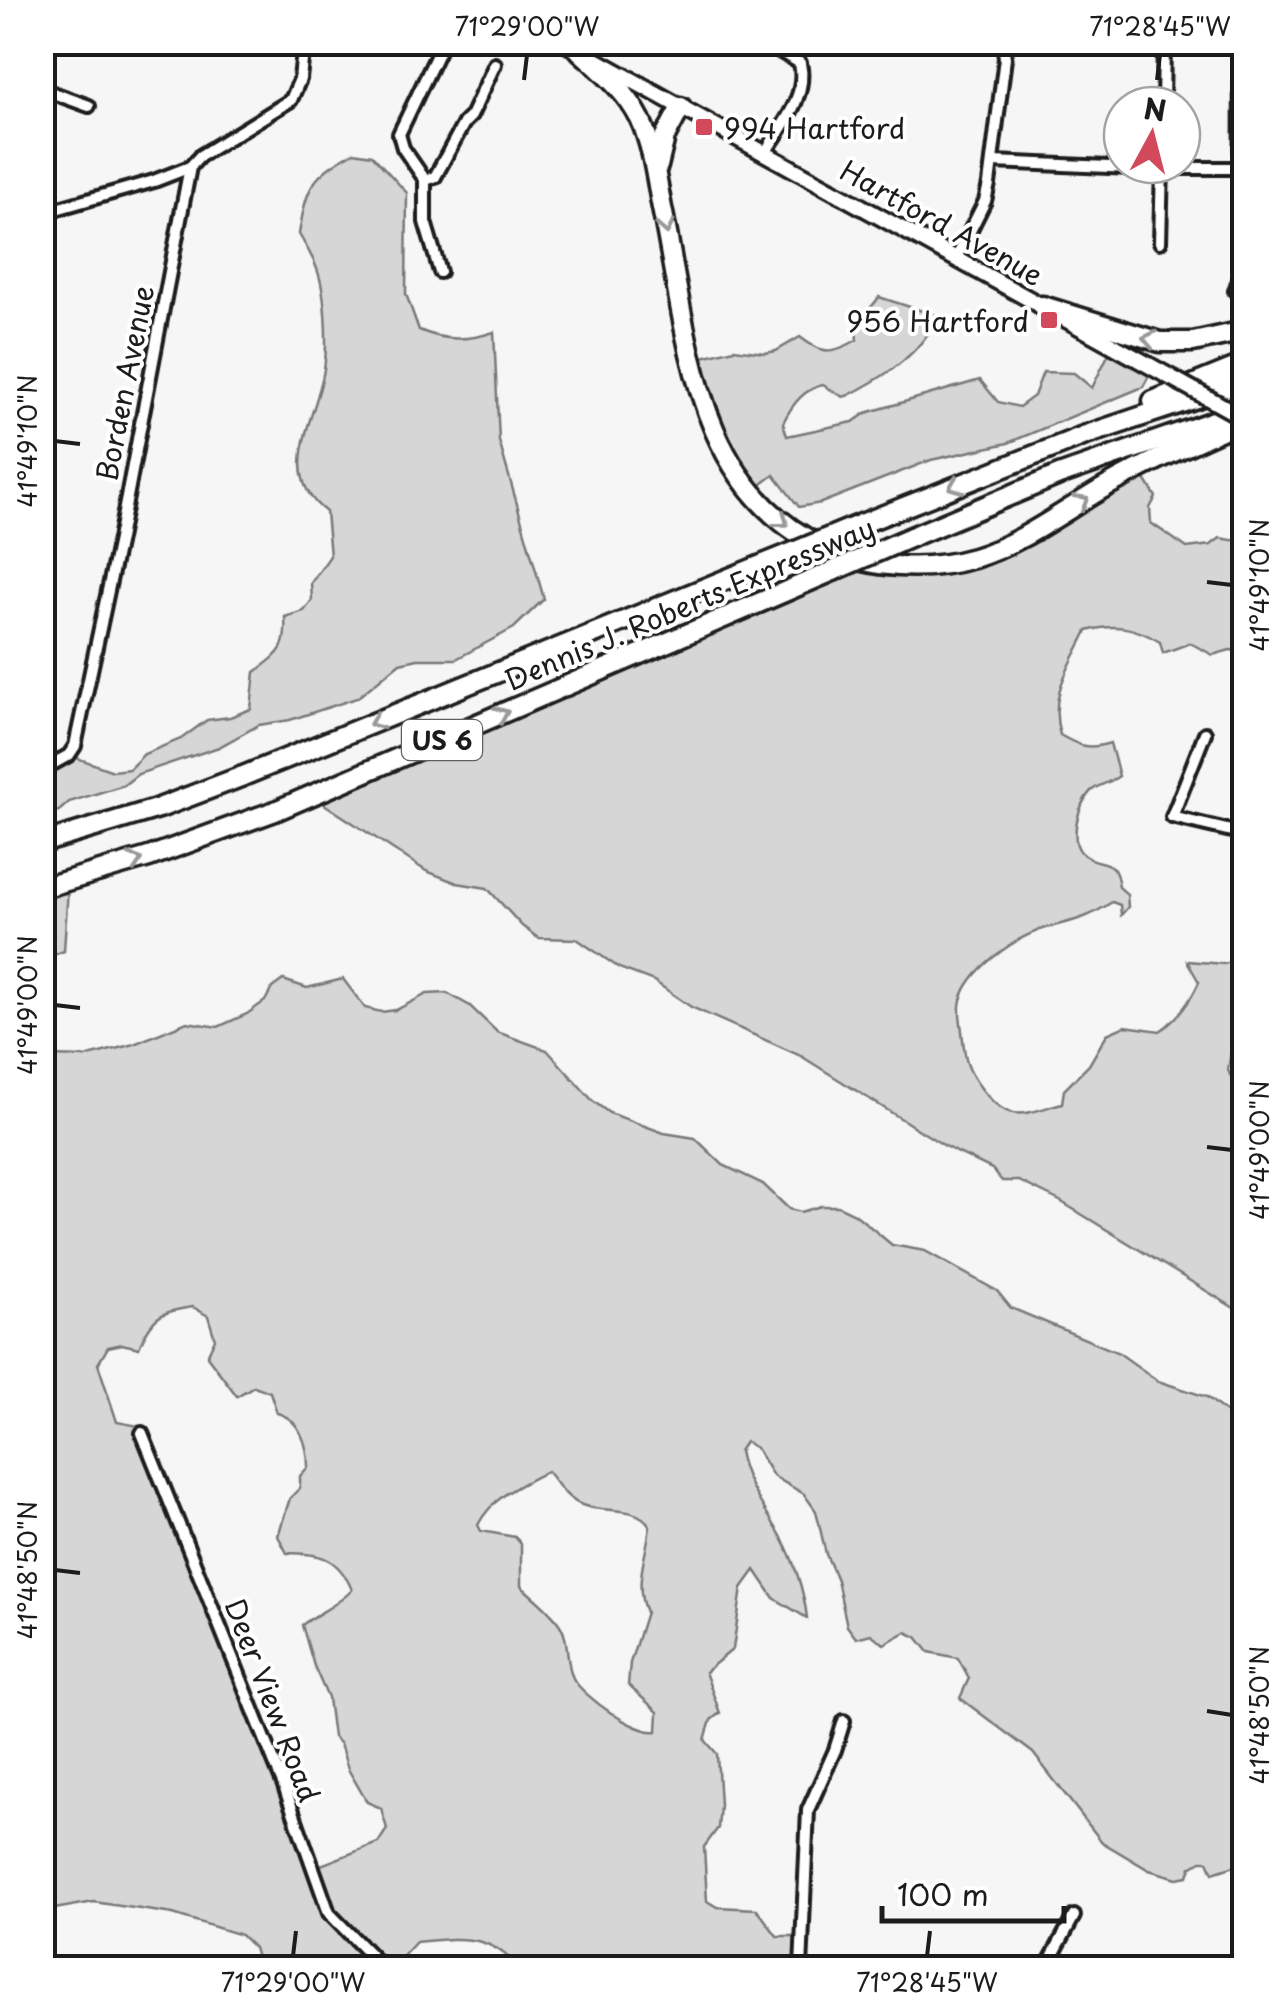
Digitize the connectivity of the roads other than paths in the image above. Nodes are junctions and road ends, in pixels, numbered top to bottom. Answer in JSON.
{"nodes":[{"id":1,"x":304,"y":42,"type":"edge"},
{"id":2,"x":443,"y":42,"type":"edge"},
{"id":3,"x":763,"y":42,"type":"edge"},
{"id":4,"x":1002,"y":42,"type":"edge"},
{"id":5,"x":1164,"y":42,"type":"edge"},
{"id":6,"x":1241,"y":42,"type":"edge"},
{"id":7,"x":568,"y":51,"type":"edge"},
{"id":8,"x":495,"y":64,"type":"dead end"},
{"id":9,"x":1163,"y":85,"type":"edge"},
{"id":10,"x":42,"y":89,"type":"edge"},
{"id":11,"x":89,"y":106,"type":"dead end"},
{"id":12,"x":682,"y":106,"type":"junction"},
{"id":13,"x":765,"y":153,"type":"junction"},
{"id":14,"x":993,"y":162,"type":"junction"},
{"id":15,"x":1102,"y":165,"type":"edge"},
{"id":16,"x":190,"y":167,"type":"junction"},
{"id":17,"x":1202,"y":167,"type":"edge"},
{"id":18,"x":1243,"y":168,"type":"edge"},
{"id":19,"x":425,"y":180,"type":"junction"},
{"id":20,"x":1162,"y":185,"type":"edge"},
{"id":21,"x":659,"y":194,"type":"junction"},
{"id":22,"x":42,"y":213,"type":"edge"},
{"id":23,"x":1160,"y":242,"type":"dead end"},
{"id":24,"x":956,"y":259,"type":"junction"},
{"id":25,"x":440,"y":272,"type":"dead end"},
{"id":26,"x":1234,"y":291,"type":"dead end"},
{"id":27,"x":1043,"y":306,"type":"junction"},
{"id":28,"x":1244,"y":331,"type":"edge"},
{"id":29,"x":1244,"y":364,"type":"edge"},
{"id":30,"x":1244,"y":382,"type":"edge"},
{"id":31,"x":1244,"y":416,"type":"edge"},
{"id":32,"x":1083,"y":436,"type":"junction"},
{"id":33,"x":1205,"y":733,"type":"dead end"},
{"id":34,"x":42,"y":770,"type":"edge"},
{"id":35,"x":1244,"y":834,"type":"edge"},
{"id":36,"x":42,"y":843,"type":"edge"},
{"id":37,"x":42,"y":888,"type":"edge"},
{"id":38,"x":142,"y":1433,"type":"dead end"},
{"id":39,"x":844,"y":1721,"type":"dead end"},
{"id":40,"x":1074,"y":1916,"type":"dead end"},
{"id":41,"x":383,"y":1968,"type":"edge"},
{"id":42,"x":801,"y":1968,"type":"edge"},
{"id":43,"x":1046,"y":1968,"type":"edge"}],
"edges":[{"from":1,"to":16,"type":"street"},
{"from":2,"to":19,"type":"street"},
{"from":3,"to":13,"type":"street"},
{"from":4,"to":14,"type":"street"},
{"from":5,"to":9,"type":"street"},
{"from":6,"to":18,"type":"street"},
{"from":7,"to":12,"type":"main road","name":"Hartford Avenue"},
{"from":7,"to":21,"type":"highway"},
{"from":8,"to":19,"type":"street"},
{"from":10,"to":11,"type":"street"},
{"from":12,"to":13,"type":"main road","name":"Hartford Avenue"},
{"from":12,"to":21,"type":"highway"},
{"from":13,"to":24,"type":"main road","name":"Hartford Avenue"},
{"from":14,"to":15,"type":"street"},
{"from":14,"to":24,"type":"street"},
{"from":16,"to":22,"type":"street"},
{"from":16,"to":34,"type":"street","name":"Borden Avenue"},
{"from":17,"to":18,"type":"street"},
{"from":18,"to":26,"type":"street"},
{"from":19,"to":25,"type":"street"},
{"from":20,"to":23,"type":"street"},
{"from":21,"to":31,"type":"highway","one_way":true},
{"from":24,"to":27,"type":"main road","name":"Hartford Avenue"},
{"from":28,"to":27,"type":"highway","one_way":true},
{"from":27,"to":31,"type":"main road","name":"Hartford Avenue","bridge":true},
{"from":29,"to":32,"type":"highway"},
{"from":30,"to":32,"type":"highway","name":"Dennis J. Roberts Expressway","number":"US 6"},
{"from":37,"to":31,"type":"highway","name":"Dennis J. Roberts Expressway","number":"US 6","one_way":true,"bridge":true},
{"from":32,"to":36,"type":"highway","name":"Dennis J. Roberts Expressway","number":"US 6","one_way":true,"bridge":true},
{"from":33,"to":35,"type":"street"},
{"from":38,"to":41,"type":"street","name":"Deer View Road"},
{"from":39,"to":42,"type":"street"},
{"from":40,"to":43,"type":"street"}]}
